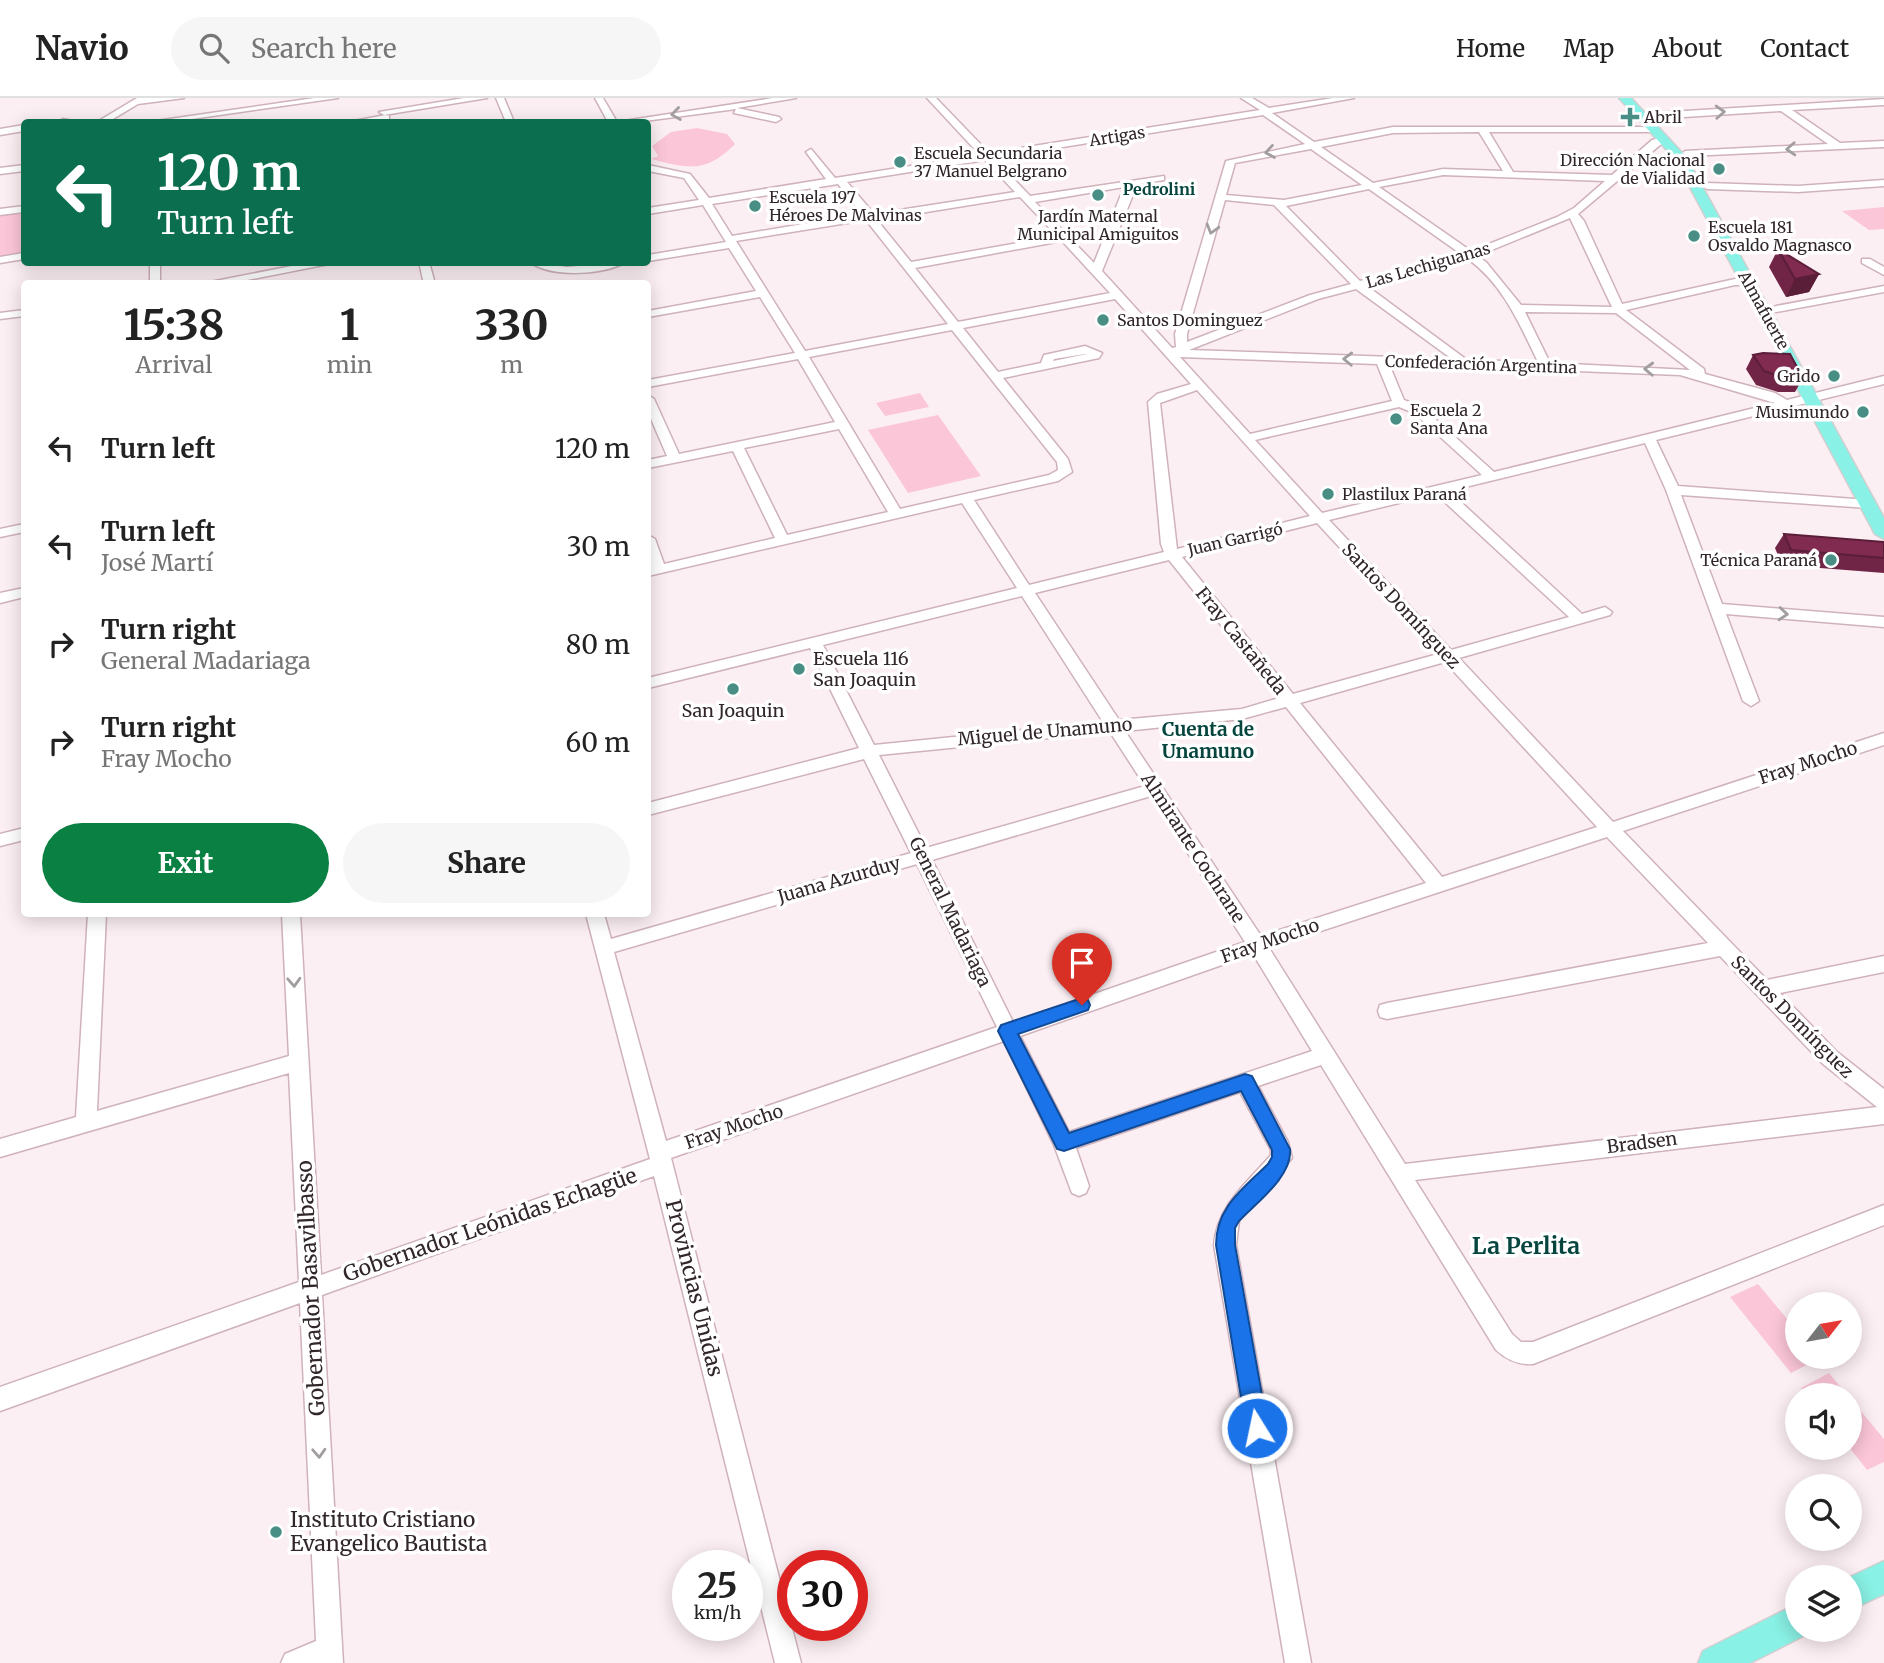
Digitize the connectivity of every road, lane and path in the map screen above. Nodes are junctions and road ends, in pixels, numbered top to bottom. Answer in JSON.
{"nodes":[{"id":1,"x":180,"y":98,"type":"edge"},
{"id":2,"x":235,"y":98,"type":"edge"},
{"id":3,"x":334,"y":98,"type":"edge"},
{"id":4,"x":381,"y":98,"type":"edge"},
{"id":5,"x":483,"y":98,"type":"edge"},
{"id":6,"x":500,"y":98,"type":"edge"},
{"id":7,"x":600,"y":98,"type":"edge"},
{"id":8,"x":706,"y":98,"type":"edge"},
{"id":9,"x":792,"y":98,"type":"edge"},
{"id":10,"x":931,"y":98,"type":"edge"},
{"id":11,"x":1233,"y":98,"type":"edge"},
{"id":12,"x":1310,"y":98,"type":"edge"},
{"id":13,"x":1350,"y":98,"type":"edge"},
{"id":14,"x":1625,"y":98,"type":"edge"},
{"id":15,"x":1635,"y":98,"type":"edge"},
{"id":16,"x":139,"y":100,"type":"edge"},
{"id":17,"x":1243,"y":102,"type":"edge"},
{"id":18,"x":1884,"y":102,"type":"edge"},
{"id":19,"x":1785,"y":103,"type":"edge"},
{"id":20,"x":727,"y":107,"type":"junction"},
{"id":21,"x":714,"y":109,"type":"junction"},
{"id":22,"x":1261,"y":109,"type":"junction"},
{"id":23,"x":237,"y":111,"type":"junction"},
{"id":24,"x":386,"y":117,"type":"edge"},
{"id":25,"x":776,"y":118,"type":"dead end"},
{"id":26,"x":107,"y":119,"type":"edge"},
{"id":27,"x":177,"y":119,"type":"edge"},
{"id":28,"x":509,"y":119,"type":"edge"},
{"id":29,"x":610,"y":119,"type":"edge"},
{"id":30,"x":642,"y":119,"type":"edge"},
{"id":31,"x":21,"y":128,"type":"edge"},
{"id":32,"x":1657,"y":128,"type":"junction"},
{"id":33,"x":1482,"y":130,"type":"junction"},
{"id":34,"x":0,"y":132,"type":"edge"},
{"id":35,"x":1312,"y":144,"type":"junction"},
{"id":36,"x":1884,"y":144,"type":"edge"},
{"id":37,"x":1839,"y":147,"type":"junction"},
{"id":38,"x":811,"y":152,"type":"dead end"},
{"id":39,"x":1688,"y":153,"type":"junction"},
{"id":40,"x":987,"y":157,"type":"junction"},
{"id":41,"x":21,"y":168,"type":"edge"},
{"id":42,"x":651,"y":169,"type":"edge"},
{"id":43,"x":0,"y":171,"type":"edge"},
{"id":44,"x":1509,"y":173,"type":"junction"},
{"id":45,"x":651,"y":177,"type":"edge"},
{"id":46,"x":1161,"y":178,"type":"dead end"},
{"id":47,"x":1615,"y":178,"type":"junction"},
{"id":48,"x":836,"y":181,"type":"junction"},
{"id":49,"x":1128,"y":183,"type":"junction"},
{"id":50,"x":1884,"y":183,"type":"edge"},
{"id":51,"x":1371,"y":186,"type":"junction"},
{"id":52,"x":1707,"y":186,"type":"junction"},
{"id":53,"x":697,"y":187,"type":"junction"},
{"id":54,"x":1025,"y":197,"type":"junction"},
{"id":55,"x":1221,"y":197,"type":"junction"},
{"id":56,"x":707,"y":202,"type":"junction"},
{"id":57,"x":1278,"y":203,"type":"junction"},
{"id":58,"x":21,"y":209,"type":"edge"},
{"id":59,"x":651,"y":211,"type":"edge"},
{"id":60,"x":0,"y":212,"type":"edge"},
{"id":61,"x":1572,"y":214,"type":"junction"},
{"id":62,"x":871,"y":217,"type":"junction"},
{"id":63,"x":1064,"y":238,"type":"junction"},
{"id":64,"x":731,"y":241,"type":"junction"},
{"id":65,"x":1470,"y":255,"type":"junction"},
{"id":66,"x":21,"y":256,"type":"edge"},
{"id":67,"x":651,"y":257,"type":"edge"},
{"id":68,"x":0,"y":260,"type":"edge"},
{"id":69,"x":1866,"y":261,"type":"dead end"},
{"id":70,"x":311,"y":266,"type":"edge"},
{"id":71,"x":546,"y":266,"type":"edge"},
{"id":72,"x":611,"y":266,"type":"edge"},
{"id":73,"x":909,"y":266,"type":"junction"},
{"id":74,"x":1096,"y":271,"type":"junction"},
{"id":75,"x":1884,"y":272,"type":"edge"},
{"id":76,"x":228,"y":280,"type":"edge"},
{"id":77,"x":1749,"y":282,"type":"junction"},
{"id":78,"x":1358,"y":285,"type":"junction"},
{"id":79,"x":1884,"y":289,"type":"edge"},
{"id":80,"x":764,"y":293,"type":"junction"},
{"id":81,"x":1117,"y":295,"type":"junction"},
{"id":82,"x":1518,"y":308,"type":"junction"},
{"id":83,"x":1619,"y":308,"type":"junction"},
{"id":84,"x":1776,"y":309,"type":"junction"},
{"id":85,"x":21,"y":313,"type":"edge"},
{"id":86,"x":651,"y":313,"type":"edge"},
{"id":87,"x":0,"y":316,"type":"edge"},
{"id":88,"x":955,"y":325,"type":"junction"},
{"id":89,"x":1176,"y":351,"type":"junction"},
{"id":90,"x":802,"y":355,"type":"junction"},
{"id":91,"x":1382,"y":360,"type":"junction"},
{"id":92,"x":1464,"y":363,"type":"junction"},
{"id":93,"x":1047,"y":365,"type":"dead end"},
{"id":94,"x":1545,"y":365,"type":"junction"},
{"id":95,"x":996,"y":376,"type":"junction"},
{"id":96,"x":1707,"y":377,"type":"junction"},
{"id":97,"x":651,"y":383,"type":"edge"},
{"id":98,"x":1882,"y":383,"type":"edge"},
{"id":99,"x":1199,"y":385,"type":"junction"},
{"id":100,"x":1817,"y":396,"type":"junction"},
{"id":101,"x":1400,"y":403,"type":"junction"},
{"id":102,"x":1785,"y":404,"type":"junction"},
{"id":103,"x":651,"y":406,"type":"edge"},
{"id":104,"x":844,"y":424,"type":"junction"},
{"id":105,"x":1247,"y":438,"type":"junction"},
{"id":106,"x":1649,"y":438,"type":"junction"},
{"id":107,"x":737,"y":446,"type":"junction"},
{"id":108,"x":674,"y":458,"type":"junction"},
{"id":109,"x":651,"y":463,"type":"edge"},
{"id":110,"x":1492,"y":477,"type":"junction"},
{"id":111,"x":1440,"y":490,"type":"junction"},
{"id":112,"x":1673,"y":490,"type":"junction"},
{"id":113,"x":966,"y":499,"type":"junction"},
{"id":114,"x":1876,"y":505,"type":"edge"},
{"id":115,"x":897,"y":516,"type":"junction"},
{"id":116,"x":1320,"y":519,"type":"junction"},
{"id":117,"x":21,"y":529,"type":"edge"},
{"id":118,"x":0,"y":533,"type":"edge"},
{"id":119,"x":1884,"y":534,"type":"edge"},
{"id":120,"x":783,"y":541,"type":"junction"},
{"id":121,"x":1172,"y":554,"type":"junction"},
{"id":122,"x":653,"y":571,"type":"edge"},
{"id":123,"x":1024,"y":590,"type":"junction"},
{"id":124,"x":21,"y":594,"type":"edge"},
{"id":125,"x":0,"y":598,"type":"edge"},
{"id":126,"x":1716,"y":608,"type":"junction"},
{"id":127,"x":1605,"y":612,"type":"dead end"},
{"id":128,"x":1577,"y":618,"type":"junction"},
{"id":129,"x":1884,"y":622,"type":"edge"},
{"id":130,"x":814,"y":641,"type":"junction"},
{"id":131,"x":1448,"y":657,"type":"junction"},
{"id":132,"x":651,"y":681,"type":"edge"},
{"id":133,"x":1290,"y":701,"type":"junction"},
{"id":134,"x":1751,"y":701,"type":"dead end"},
{"id":135,"x":1113,"y":725,"type":"junction"},
{"id":136,"x":1884,"y":739,"type":"edge"},
{"id":137,"x":870,"y":751,"type":"junction"},
{"id":138,"x":1155,"y":789,"type":"junction"},
{"id":139,"x":651,"y":808,"type":"edge"},
{"id":140,"x":1608,"y":827,"type":"junction"},
{"id":141,"x":21,"y":835,"type":"edge"},
{"id":142,"x":0,"y":840,"type":"edge"},
{"id":143,"x":923,"y":855,"type":"junction"},
{"id":144,"x":1437,"y":884,"type":"junction"},
{"id":145,"x":97,"y":917,"type":"edge"},
{"id":146,"x":291,"y":917,"type":"edge"},
{"id":147,"x":596,"y":917,"type":"edge"},
{"id":148,"x":1257,"y":945,"type":"junction"},
{"id":149,"x":604,"y":948,"type":"junction"},
{"id":150,"x":1722,"y":948,"type":"junction"},
{"id":151,"x":1884,"y":964,"type":"edge"},
{"id":152,"x":1763,"y":989,"type":"junction"},
{"id":153,"x":1387,"y":1011,"type":"dead end"},
{"id":154,"x":1007,"y":1031,"type":"junction"},
{"id":155,"x":1325,"y":1055,"type":"junction"},
{"id":156,"x":298,"y":1062,"type":"junction"},
{"id":157,"x":1245,"y":1082,"type":"junction"},
{"id":158,"x":1884,"y":1101,"type":"edge"},
{"id":159,"x":1884,"y":1115,"type":"edge"},
{"id":160,"x":86,"y":1124,"type":"junction"},
{"id":161,"x":1064,"y":1143,"type":"junction"},
{"id":162,"x":0,"y":1148,"type":"edge"},
{"id":163,"x":661,"y":1159,"type":"junction"},
{"id":164,"x":1401,"y":1174,"type":"junction"},
{"id":165,"x":1079,"y":1186,"type":"dead end"},
{"id":166,"x":1884,"y":1215,"type":"edge"},
{"id":167,"x":311,"y":1288,"type":"junction"},
{"id":168,"x":0,"y":1389,"type":"edge"},
{"id":169,"x":0,"y":1399,"type":"edge"},
{"id":170,"x":1884,"y":1577,"type":"edge"},
{"id":171,"x":1862,"y":1588,"type":"edge"},
{"id":172,"x":1785,"y":1627,"type":"edge"},
{"id":173,"x":330,"y":1656,"type":"edge"},
{"id":174,"x":293,"y":1663,"type":"edge"},
{"id":175,"x":788,"y":1663,"type":"edge"},
{"id":176,"x":1298,"y":1663,"type":"edge"},
{"id":177,"x":1715,"y":1663,"type":"edge"}],
"edges":[{"from":1,"to":16,"type":"street"},
{"from":2,"to":23,"type":"street"},
{"from":3,"to":23,"type":"street"},
{"from":4,"to":24,"type":"street"},
{"from":5,"to":24,"type":"street"},
{"from":6,"to":28,"type":"street"},
{"from":7,"to":29,"type":"street"},
{"from":8,"to":21,"type":"street"},
{"from":9,"to":20,"type":"street"},
{"from":10,"to":40,"type":"street","name":"Santos Domínguez"},
{"from":11,"to":17,"type":"street"},
{"from":12,"to":22,"type":"street","name":"Artigas"},
{"from":13,"to":22,"type":"street","name":"Artigas"},
{"from":14,"to":32,"type":"main road","name":"Almafuerte"},
{"from":15,"to":32,"type":"main road","name":"Almafuerte"},
{"from":16,"to":26,"type":"street"},
{"from":17,"to":22,"type":"street"},
{"from":18,"to":19,"type":"street"},
{"from":32,"to":19,"type":"street","one_way":true},
{"from":19,"to":37,"type":"street"},
{"from":20,"to":21,"type":"street"},
{"from":20,"to":25,"type":"street"},
{"from":21,"to":30,"type":"street","one_way":true},
{"from":22,"to":35,"type":"street"},
{"from":22,"to":40,"type":"street","name":"Artigas"},
{"from":23,"to":27,"type":"street"},
{"from":31,"to":34,"type":"street"},
{"from":32,"to":33,"type":"street"},
{"from":32,"to":39,"type":"main road","name":"Almafuerte"},
{"from":32,"to":47,"type":"street","name":"Las Lechiguanas"},
{"from":32,"to":77,"type":"main road","name":"Almafuerte"},
{"from":33,"to":35,"type":"street"},
{"from":33,"to":44,"type":"street"},
{"from":35,"to":51,"type":"street"},
{"from":35,"to":55,"type":"street","one_way":true},
{"from":36,"to":37,"type":"street"},
{"from":37,"to":39,"type":"street","one_way":true},
{"from":38,"to":48,"type":"street"},
{"from":39,"to":52,"type":"main road","name":"Almafuerte"},
{"from":40,"to":48,"type":"street","name":"Artigas"},
{"from":40,"to":54,"type":"street","name":"Santos Domínguez"},
{"from":41,"to":43,"type":"street"},
{"from":42,"to":53,"type":"street"},
{"from":44,"to":47,"type":"street"},
{"from":44,"to":51,"type":"street"},
{"from":45,"to":53,"type":"street"},
{"from":46,"to":49,"type":"street"},
{"from":47,"to":61,"type":"street","name":"Las Lechiguanas"},
{"from":48,"to":56,"type":"street","name":"Artigas"},
{"from":48,"to":62,"type":"street"},
{"from":49,"to":54,"type":"street"},
{"from":49,"to":74,"type":"street"},
{"from":50,"to":52,"type":"street"},
{"from":51,"to":57,"type":"street"},
{"from":51,"to":65,"type":"street"},
{"from":52,"to":84,"type":"main road","name":"Almafuerte"},
{"from":53,"to":56,"type":"street"},
{"from":54,"to":62,"type":"street"},
{"from":54,"to":63,"type":"street","name":"Santos Domínguez"},
{"from":55,"to":57,"type":"street"},
{"from":55,"to":89,"type":"street","one_way":true},
{"from":56,"to":59,"type":"street","name":"Artigas"},
{"from":56,"to":64,"type":"street"},
{"from":57,"to":78,"type":"street"},
{"from":58,"to":60,"type":"street"},
{"from":61,"to":65,"type":"street","name":"Las Lechiguanas"},
{"from":61,"to":83,"type":"street"},
{"from":62,"to":64,"type":"street"},
{"from":62,"to":73,"type":"street"},
{"from":63,"to":73,"type":"street"},
{"from":63,"to":74,"type":"street","name":"Santos Domínguez"},
{"from":64,"to":67,"type":"street"},
{"from":64,"to":80,"type":"street"},
{"from":65,"to":78,"type":"street","name":"Las Lechiguanas"},
{"from":65,"to":82,"type":"street"},
{"from":66,"to":68,"type":"street"},
{"from":69,"to":75,"type":"street"},
{"from":70,"to":76,"type":"street"},
{"from":71,"to":72,"type":"street"},
{"from":73,"to":88,"type":"street"},
{"from":74,"to":81,"type":"street","name":"Santos Domínguez"},
{"from":77,"to":83,"type":"street"},
{"from":77,"to":100,"type":"main road","name":"Almafuerte"},
{"from":78,"to":89,"type":"street","name":"Las Lechiguanas"},
{"from":78,"to":92,"type":"street"},
{"from":79,"to":84,"type":"street"},
{"from":80,"to":86,"type":"street"},
{"from":80,"to":90,"type":"street"},
{"from":81,"to":88,"type":"street"},
{"from":81,"to":89,"type":"street","name":"Santos Domínguez"},
{"from":82,"to":83,"type":"street"},
{"from":82,"to":94,"type":"street"},
{"from":83,"to":96,"type":"street"},
{"from":84,"to":100,"type":"main road","name":"Almafuerte"},
{"from":85,"to":87,"type":"street"},
{"from":88,"to":90,"type":"street"},
{"from":88,"to":95,"type":"street"},
{"from":91,"to":89,"type":"street","name":"Confederación Argentina","one_way":true},
{"from":89,"to":99,"type":"street","name":"Santos Domínguez"},
{"from":90,"to":97,"type":"street"},
{"from":90,"to":104,"type":"street"},
{"from":91,"to":92,"type":"street","name":"Confederación Argentina"},
{"from":91,"to":101,"type":"street"},
{"from":92,"to":94,"type":"street","name":"Confederación Argentina"},
{"from":93,"to":95,"type":"street"},
{"from":96,"to":94,"type":"street","name":"Confederación Argentina","one_way":true},
{"from":95,"to":113,"type":"street"},
{"from":96,"to":102,"type":"street","name":"Confederación Argentina"},
{"from":98,"to":100,"type":"street","name":"Juan Garrigó"},
{"from":99,"to":105,"type":"street","name":"Santos Domínguez"},
{"from":99,"to":121,"type":"street","name":"Fray Castañeda"},
{"from":100,"to":102,"type":"street","name":"Juan Garrigó"},
{"from":100,"to":114,"type":"main road","name":"Almafuerte"},
{"from":101,"to":105,"type":"street"},
{"from":101,"to":110,"type":"street"},
{"from":102,"to":106,"type":"street","name":"Juan Garrigó"},
{"from":103,"to":108,"type":"street"},
{"from":104,"to":107,"type":"street"},
{"from":104,"to":115,"type":"street"},
{"from":105,"to":116,"type":"street","name":"Santos Domínguez"},
{"from":106,"to":110,"type":"street","name":"Juan Garrigó"},
{"from":106,"to":112,"type":"street"},
{"from":107,"to":108,"type":"street"},
{"from":107,"to":120,"type":"street"},
{"from":108,"to":109,"type":"street"},
{"from":110,"to":111,"type":"street","name":"Juan Garrigó"},
{"from":111,"to":116,"type":"street","name":"Juan Garrigó"},
{"from":111,"to":128,"type":"street"},
{"from":112,"to":114,"type":"street"},
{"from":112,"to":126,"type":"street"},
{"from":113,"to":115,"type":"street"},
{"from":113,"to":123,"type":"street","name":"Almirante Cochrane"},
{"from":114,"to":119,"type":"main road","name":"Almafuerte"},
{"from":115,"to":120,"type":"street"},
{"from":116,"to":121,"type":"street","name":"Juan Garrigó"},
{"from":116,"to":131,"type":"street","name":"Santos Domínguez"},
{"from":117,"to":118,"type":"street"},
{"from":120,"to":122,"type":"street"},
{"from":121,"to":123,"type":"street","name":"Juan Garrigó"},
{"from":121,"to":133,"type":"street","name":"Fray Castañeda"},
{"from":123,"to":130,"type":"street","name":"Juan Garrigó"},
{"from":123,"to":135,"type":"street","name":"Almirante Cochrane"},
{"from":124,"to":125,"type":"street"},
{"from":126,"to":129,"type":"street","one_way":true},
{"from":126,"to":134,"type":"street"},
{"from":127,"to":128,"type":"street","name":"Miguel de Unamuno"},
{"from":128,"to":131,"type":"street","name":"Miguel de Unamuno"},
{"from":130,"to":132,"type":"street","name":"Juan Garrigó"},
{"from":130,"to":137,"type":"street","name":"General Madariaga"},
{"from":131,"to":133,"type":"street","name":"Miguel de Unamuno"},
{"from":131,"to":140,"type":"street","name":"Santos Domínguez"},
{"from":133,"to":135,"type":"street","name":"Miguel de Unamuno"},
{"from":133,"to":144,"type":"street","name":"Fray Castañeda"},
{"from":135,"to":137,"type":"street","name":"Miguel de Unamuno"},
{"from":135,"to":138,"type":"street","name":"Almirante Cochrane"},
{"from":136,"to":140,"type":"street","name":"Fray Mocho"},
{"from":137,"to":139,"type":"street","name":"Miguel de Unamuno"},
{"from":137,"to":143,"type":"street","name":"General Madariaga"},
{"from":138,"to":143,"type":"street","name":"Juana Azurduy"},
{"from":138,"to":148,"type":"street","name":"Almirante Cochrane"},
{"from":140,"to":144,"type":"street","name":"Fray Mocho"},
{"from":140,"to":150,"type":"street","name":"Santos Domínguez"},
{"from":141,"to":142,"type":"street"},
{"from":143,"to":149,"type":"street","name":"Juana Azurduy"},
{"from":143,"to":154,"type":"street","name":"General Madariaga"},
{"from":144,"to":148,"type":"street","name":"Fray Mocho"},
{"from":145,"to":160,"type":"street"},
{"from":146,"to":156,"type":"street","name":"Gobernador Basavilbasso","one_way":true},
{"from":147,"to":149,"type":"street","name":"Provincias Unidas"},
{"from":148,"to":154,"type":"street","name":"Fray Mocho"},
{"from":148,"to":155,"type":"street","name":"Almirante Cochrane"},
{"from":149,"to":163,"type":"street","name":"Provincias Unidas"},
{"from":150,"to":152,"type":"street","name":"Santos Domínguez"},
{"from":150,"to":153,"type":"street"},
{"from":151,"to":152,"type":"street"},
{"from":152,"to":158,"type":"street","name":"Santos Domínguez"},
{"from":154,"to":161,"type":"street","name":"General Madariaga"},
{"from":154,"to":163,"type":"street","name":"Fray Mocho"},
{"from":155,"to":157,"type":"street"},
{"from":155,"to":164,"type":"street","name":"Almirante Cochrane"},
{"from":156,"to":160,"type":"street"},
{"from":156,"to":167,"type":"street","name":"Gobernador Basavilbasso"},
{"from":157,"to":161,"type":"street"},
{"from":157,"to":176,"type":"street"},
{"from":159,"to":164,"type":"street","name":"Bradsen"},
{"from":160,"to":162,"type":"street"},
{"from":161,"to":165,"type":"street","name":"General Madariaga"},
{"from":163,"to":167,"type":"street","name":"Gobernador Leónidas Echagüe"},
{"from":163,"to":175,"type":"street","name":"Provincias Unidas"},
{"from":164,"to":166,"type":"street","name":"Almirante Cochrane"},
{"from":167,"to":169,"type":"street","name":"Gobernador Leónidas Echagüe"},
{"from":167,"to":173,"type":"street","name":"Gobernador Basavilbasso","one_way":true},
{"from":168,"to":169,"type":"street"},
{"from":170,"to":171,"type":"main road"},
{"from":172,"to":177,"type":"main road"},
{"from":173,"to":174,"type":"street"}]}
